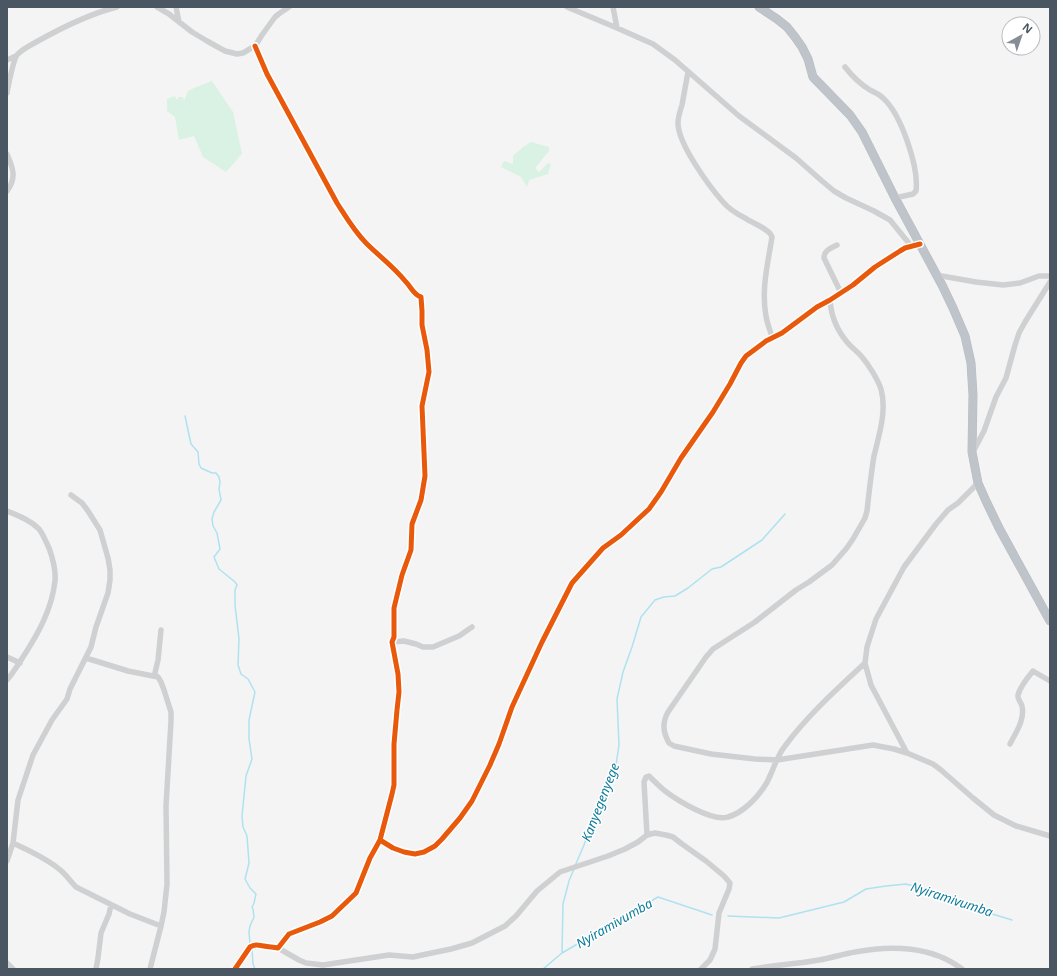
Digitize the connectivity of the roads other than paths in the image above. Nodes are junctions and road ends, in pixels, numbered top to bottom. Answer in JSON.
{"nodes":[{"id":1,"x":117,"y":7,"type":"edge"},
{"id":2,"x":157,"y":7,"type":"edge"},
{"id":3,"x":176,"y":7,"type":"edge"},
{"id":4,"x":289,"y":7,"type":"edge"},
{"id":5,"x":568,"y":7,"type":"edge"},
{"id":6,"x":613,"y":7,"type":"edge"},
{"id":7,"x":759,"y":7,"type":"edge"},
{"id":8,"x":179,"y":22,"type":"junction"},
{"id":9,"x":617,"y":28,"type":"junction"},
{"id":10,"x":255,"y":46,"type":"junction"},
{"id":11,"x":16,"y":56,"type":"junction"},
{"id":12,"x":8,"y":59,"type":"edge"},
{"id":13,"x":845,"y":67,"type":"dead end"},
{"id":14,"x":688,"y":72,"type":"junction"},
{"id":15,"x":7,"y":93,"type":"edge"},
{"id":16,"x":7,"y":154,"type":"edge"},
{"id":17,"x":7,"y":191,"type":"edge"},
{"id":18,"x":895,"y":198,"type":"junction"},
{"id":19,"x":837,"y":245,"type":"dead end"},
{"id":20,"x":916,"y":246,"type":"junction"},
{"id":21,"x":936,"y":275,"type":"junction"},
{"id":22,"x":1050,"y":276,"type":"edge"},
{"id":23,"x":1050,"y":282,"type":"edge"},
{"id":24,"x":841,"y":293,"type":"junction"},
{"id":25,"x":830,"y":300,"type":"junction"},
{"id":26,"x":772,"y":337,"type":"junction"},
{"id":27,"x":972,"y":452,"type":"junction"},
{"id":28,"x":978,"y":483,"type":"junction"},
{"id":29,"x":71,"y":495,"type":"dead end"},
{"id":30,"x":7,"y":511,"type":"edge"},
{"id":31,"x":1050,"y":621,"type":"edge"},
{"id":32,"x":472,"y":626,"type":"dead end"},
{"id":33,"x":161,"y":630,"type":"dead end"},
{"id":34,"x":392,"y":642,"type":"junction"},
{"id":35,"x":7,"y":657,"type":"edge"},
{"id":36,"x":86,"y":658,"type":"junction"},
{"id":37,"x":20,"y":663,"type":"junction"},
{"id":38,"x":865,"y":663,"type":"junction"},
{"id":39,"x":158,"y":677,"type":"junction"},
{"id":40,"x":7,"y":680,"type":"edge"},
{"id":41,"x":1050,"y":681,"type":"edge"},
{"id":42,"x":1010,"y":744,"type":"dead end"},
{"id":43,"x":907,"y":753,"type":"junction"},
{"id":44,"x":777,"y":760,"type":"junction"},
{"id":45,"x":647,"y":835,"type":"junction"},
{"id":46,"x":1050,"y":836,"type":"edge"},
{"id":47,"x":380,"y":840,"type":"junction"},
{"id":48,"x":13,"y":843,"type":"junction"},
{"id":49,"x":7,"y":861,"type":"edge"},
{"id":50,"x":111,"y":905,"type":"junction"},
{"id":51,"x":161,"y":926,"type":"junction"},
{"id":52,"x":278,"y":948,"type":"junction"},
{"id":53,"x":7,"y":963,"type":"edge"},
{"id":54,"x":13,"y":969,"type":"edge"},
{"id":55,"x":96,"y":969,"type":"edge"},
{"id":56,"x":150,"y":969,"type":"edge"},
{"id":57,"x":235,"y":969,"type":"edge"},
{"id":58,"x":701,"y":969,"type":"edge"},
{"id":59,"x":752,"y":969,"type":"edge"},
{"id":60,"x":962,"y":969,"type":"edge"}],
"edges":[{"from":1,"to":11,"type":"street"},
{"from":2,"to":8,"type":"street"},
{"from":3,"to":8,"type":"street"},
{"from":4,"to":10,"type":"street"},
{"from":5,"to":9,"type":"street"},
{"from":6,"to":9,"type":"street"},
{"from":7,"to":18,"type":"highway"},
{"from":8,"to":10,"type":"street"},
{"from":9,"to":14,"type":"street"},
{"from":10,"to":34,"type":"street"},
{"from":11,"to":12,"type":"street"},
{"from":11,"to":15,"type":"street"},
{"from":13,"to":18,"type":"street"},
{"from":14,"to":20,"type":"street"},
{"from":14,"to":26,"type":"street"},
{"from":16,"to":17,"type":"street"},
{"from":18,"to":20,"type":"highway"},
{"from":19,"to":24,"type":"street"},
{"from":20,"to":21,"type":"highway"},
{"from":20,"to":24,"type":"street"},
{"from":21,"to":22,"type":"street"},
{"from":21,"to":27,"type":"highway"},
{"from":23,"to":27,"type":"street"},
{"from":24,"to":25,"type":"street"},
{"from":25,"to":26,"type":"street"},
{"from":25,"to":44,"type":"street"},
{"from":26,"to":47,"type":"street"},
{"from":27,"to":28,"type":"highway"},
{"from":28,"to":31,"type":"highway"},
{"from":28,"to":38,"type":"street"},
{"from":29,"to":36,"type":"street"},
{"from":30,"to":37,"type":"street"},
{"from":32,"to":34,"type":"street"},
{"from":33,"to":39,"type":"street"},
{"from":34,"to":47,"type":"street"},
{"from":35,"to":37,"type":"street"},
{"from":36,"to":39,"type":"street"},
{"from":36,"to":48,"type":"street"},
{"from":37,"to":40,"type":"street"},
{"from":38,"to":43,"type":"street"},
{"from":38,"to":44,"type":"street"},
{"from":39,"to":51,"type":"street"},
{"from":41,"to":42,"type":"street"},
{"from":43,"to":44,"type":"street"},
{"from":43,"to":46,"type":"street"},
{"from":44,"to":45,"type":"street"},
{"from":45,"to":52,"type":"street"},
{"from":45,"to":58,"type":"street"},
{"from":47,"to":52,"type":"street"},
{"from":48,"to":49,"type":"street"},
{"from":48,"to":50,"type":"street"},
{"from":50,"to":51,"type":"street"},
{"from":50,"to":55,"type":"street"},
{"from":51,"to":56,"type":"street"},
{"from":52,"to":57,"type":"street"},
{"from":53,"to":54,"type":"street"},
{"from":59,"to":60,"type":"street"}]}
